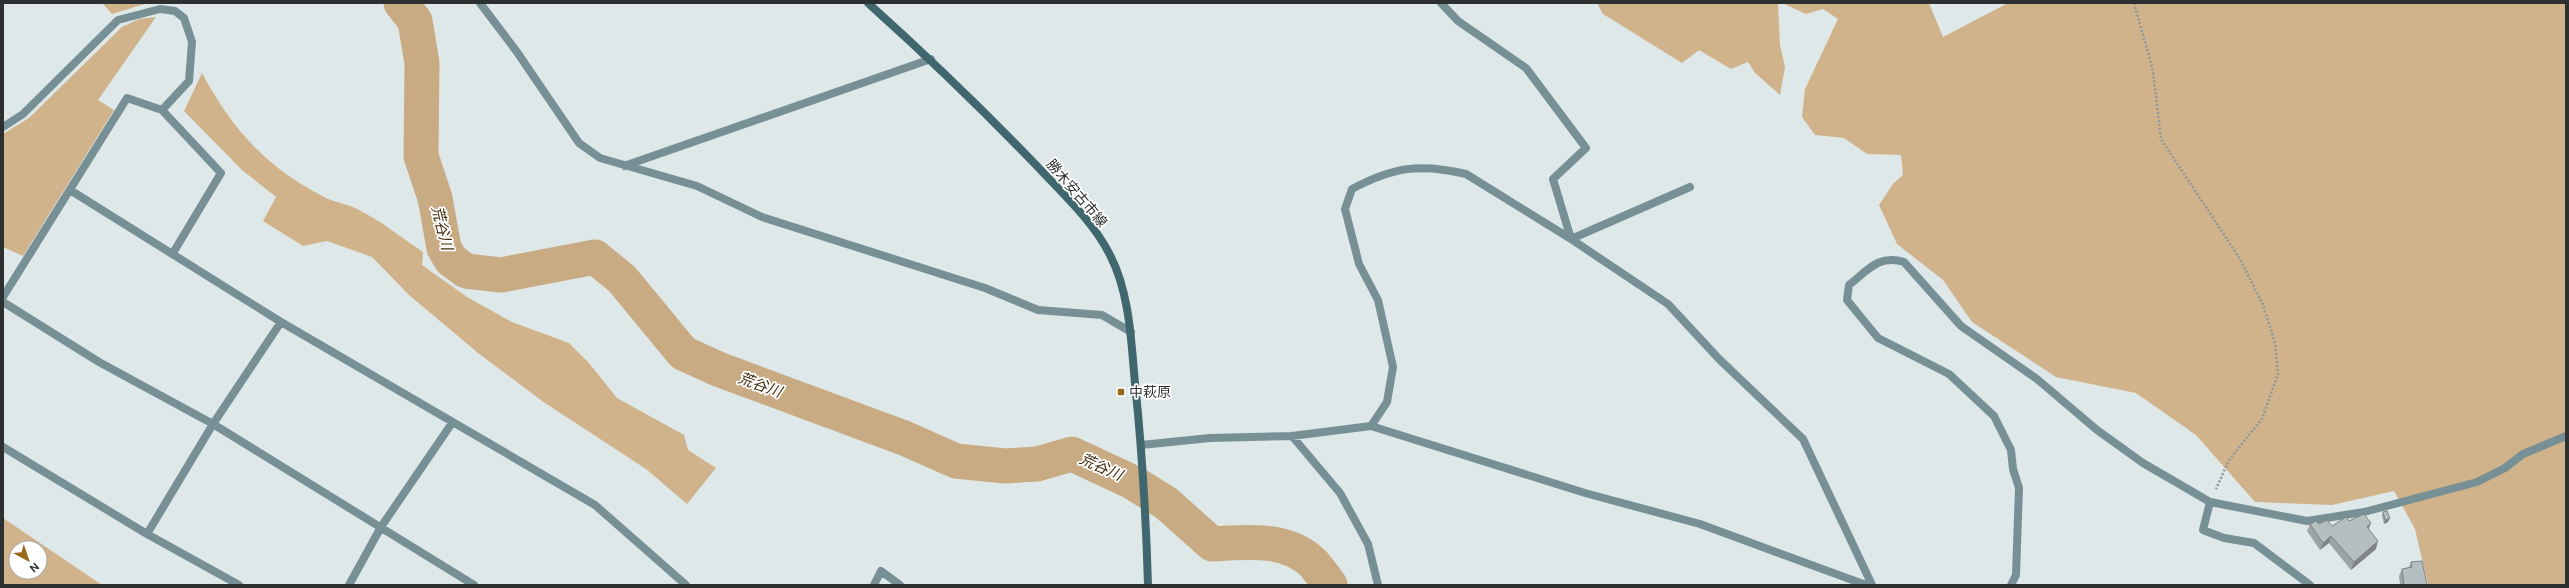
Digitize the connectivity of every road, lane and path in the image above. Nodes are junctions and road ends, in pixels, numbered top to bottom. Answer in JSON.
{"nodes":[{"id":1,"x":480,"y":3,"type":"edge"},
{"id":2,"x":868,"y":3,"type":"edge"},
{"id":3,"x":1440,"y":3,"type":"edge"},
{"id":4,"x":2134,"y":3,"type":"edge"},
{"id":5,"x":930,"y":59,"type":"junction"},
{"id":6,"x":162,"y":110,"type":"junction"},
{"id":7,"x":3,"y":127,"type":"edge"},
{"id":8,"x":624,"y":166,"type":"junction"},
{"id":9,"x":1690,"y":187,"type":"dead end"},
{"id":10,"x":70,"y":190,"type":"junction"},
{"id":11,"x":1571,"y":239,"type":"junction"},
{"id":12,"x":173,"y":253,"type":"junction"},
{"id":13,"x":3,"y":297,"type":"edge"},
{"id":14,"x":3,"y":302,"type":"edge"},
{"id":15,"x":281,"y":322,"type":"junction"},
{"id":16,"x":1130,"y":332,"type":"junction"},
{"id":17,"x":452,"y":423,"type":"junction"},
{"id":18,"x":213,"y":424,"type":"junction"},
{"id":19,"x":1371,"y":426,"type":"junction"},
{"id":20,"x":1292,"y":436,"type":"junction"},
{"id":21,"x":2566,"y":436,"type":"edge"},
{"id":22,"x":1141,"y":445,"type":"junction"},
{"id":23,"x":3,"y":447,"type":"edge"},
{"id":24,"x":2210,"y":502,"type":"junction"},
{"id":25,"x":381,"y":527,"type":"junction"},
{"id":26,"x":147,"y":534,"type":"junction"},
{"id":27,"x":239,"y":585,"type":"edge"},
{"id":28,"x":349,"y":585,"type":"edge"},
{"id":29,"x":474,"y":585,"type":"edge"},
{"id":30,"x":686,"y":585,"type":"edge"},
{"id":31,"x":874,"y":585,"type":"edge"},
{"id":32,"x":900,"y":585,"type":"edge"},
{"id":33,"x":1148,"y":585,"type":"edge"},
{"id":34,"x":1378,"y":585,"type":"edge"},
{"id":35,"x":1866,"y":585,"type":"edge"},
{"id":36,"x":1872,"y":585,"type":"edge"},
{"id":37,"x":2011,"y":585,"type":"edge"},
{"id":38,"x":2310,"y":585,"type":"edge"}],
"edges":[{"from":1,"to":8,"type":"street"},
{"from":2,"to":5,"type":"main road","name":"勝木安古市線"},
{"from":3,"to":11,"type":"street"},
{"from":4,"to":24,"type":"path"},
{"from":5,"to":8,"type":"street"},
{"from":5,"to":16,"type":"main road","name":"勝木安古市線"},
{"from":6,"to":7,"type":"street"},
{"from":6,"to":10,"type":"street"},
{"from":6,"to":12,"type":"street"},
{"from":8,"to":16,"type":"street"},
{"from":9,"to":11,"type":"street"},
{"from":10,"to":12,"type":"street"},
{"from":10,"to":13,"type":"street"},
{"from":11,"to":19,"type":"street"},
{"from":11,"to":36,"type":"street"},
{"from":12,"to":15,"type":"street"},
{"from":14,"to":18,"type":"street"},
{"from":15,"to":17,"type":"street"},
{"from":15,"to":18,"type":"street"},
{"from":16,"to":22,"type":"main road","name":"勝木安古市線"},
{"from":17,"to":25,"type":"street"},
{"from":17,"to":30,"type":"street"},
{"from":18,"to":25,"type":"street"},
{"from":18,"to":26,"type":"street"},
{"from":19,"to":20,"type":"street"},
{"from":19,"to":35,"type":"street"},
{"from":20,"to":22,"type":"street"},
{"from":20,"to":34,"type":"street"},
{"from":21,"to":24,"type":"street"},
{"from":22,"to":33,"type":"main road","name":"勝木安古市線"},
{"from":23,"to":26,"type":"street"},
{"from":24,"to":37,"type":"street"},
{"from":24,"to":38,"type":"street"},
{"from":25,"to":28,"type":"street"},
{"from":25,"to":29,"type":"street"},
{"from":26,"to":27,"type":"street"},
{"from":31,"to":32,"type":"street"}]}
